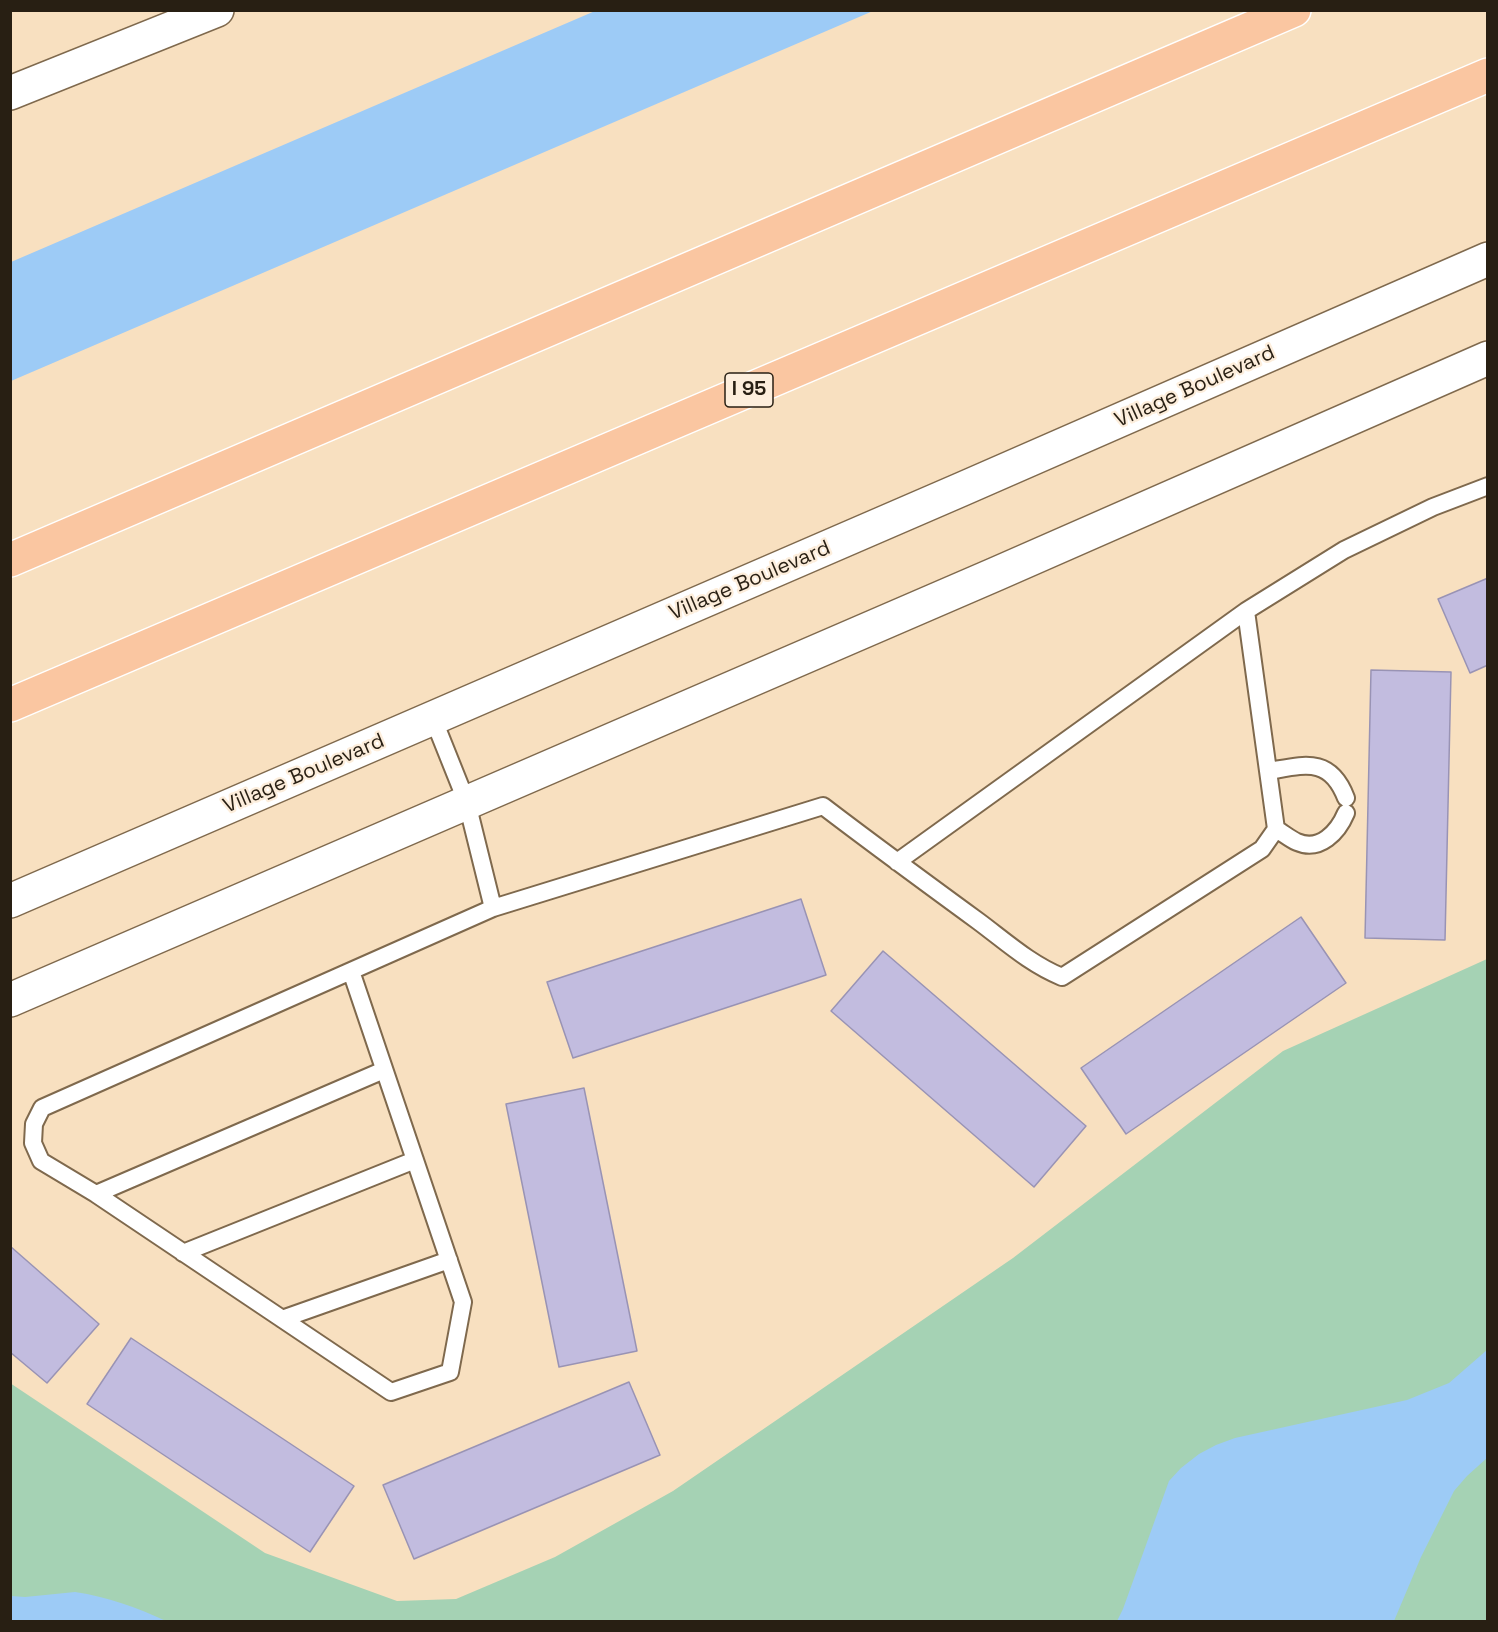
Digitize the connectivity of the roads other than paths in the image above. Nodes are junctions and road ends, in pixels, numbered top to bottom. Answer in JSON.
{"nodes":[{"id":1,"x":217,"y":10,"type":"edge"},
{"id":2,"x":1294,"y":10,"type":"edge"},
{"id":3,"x":1488,"y":75,"type":"edge"},
{"id":4,"x":10,"y":93,"type":"edge"},
{"id":5,"x":1488,"y":259,"type":"edge"},
{"id":6,"x":1488,"y":358,"type":"edge"},
{"id":7,"x":1488,"y":486,"type":"edge"},
{"id":8,"x":10,"y":560,"type":"edge"},
{"id":9,"x":1246,"y":611,"type":"junction"},
{"id":10,"x":10,"y":705,"type":"edge"},
{"id":11,"x":433,"y":718,"type":"junction"},
{"id":12,"x":1269,"y":771,"type":"junction"},
{"id":13,"x":466,"y":803,"type":"junction"},
{"id":14,"x":1276,"y":829,"type":"junction"},
{"id":15,"x":897,"y":862,"type":"junction"},
{"id":16,"x":10,"y":901,"type":"edge"},
{"id":17,"x":493,"y":909,"type":"junction"},
{"id":18,"x":351,"y":972,"type":"junction"},
{"id":19,"x":10,"y":1000,"type":"edge"},
{"id":20,"x":384,"y":1070,"type":"junction"},
{"id":21,"x":415,"y":1160,"type":"junction"},
{"id":22,"x":96,"y":1194,"type":"junction"},
{"id":23,"x":183,"y":1253,"type":"junction"},
{"id":24,"x":449,"y":1260,"type":"junction"},
{"id":25,"x":282,"y":1319,"type":"junction"}],
"edges":[{"from":1,"to":4,"type":"street"},
{"from":2,"to":8,"type":"highway"},
{"from":3,"to":10,"type":"highway","number":"I 95"},
{"from":5,"to":11,"type":"street","name":"Village Boulevard"},
{"from":6,"to":13,"type":"street"},
{"from":7,"to":9,"type":"lane"},
{"from":9,"to":12,"type":"lane"},
{"from":9,"to":15,"type":"lane"},
{"from":11,"to":13,"type":"lane"},
{"from":11,"to":16,"type":"street","name":"Village Boulevard"},
{"from":12,"to":14,"type":"lane"},
{"from":12,"to":14,"type":"lane"},
{"from":13,"to":17,"type":"lane"},
{"from":13,"to":19,"type":"street"},
{"from":14,"to":15,"type":"lane"},
{"from":15,"to":17,"type":"lane"},
{"from":17,"to":18,"type":"lane"},
{"from":18,"to":20,"type":"lane"},
{"from":18,"to":22,"type":"lane"},
{"from":20,"to":21,"type":"lane"},
{"from":20,"to":22,"type":"lane"},
{"from":21,"to":23,"type":"lane"},
{"from":21,"to":24,"type":"lane"},
{"from":22,"to":23,"type":"lane"},
{"from":23,"to":25,"type":"lane"},
{"from":24,"to":25,"type":"lane"},
{"from":24,"to":25,"type":"lane"}]}
